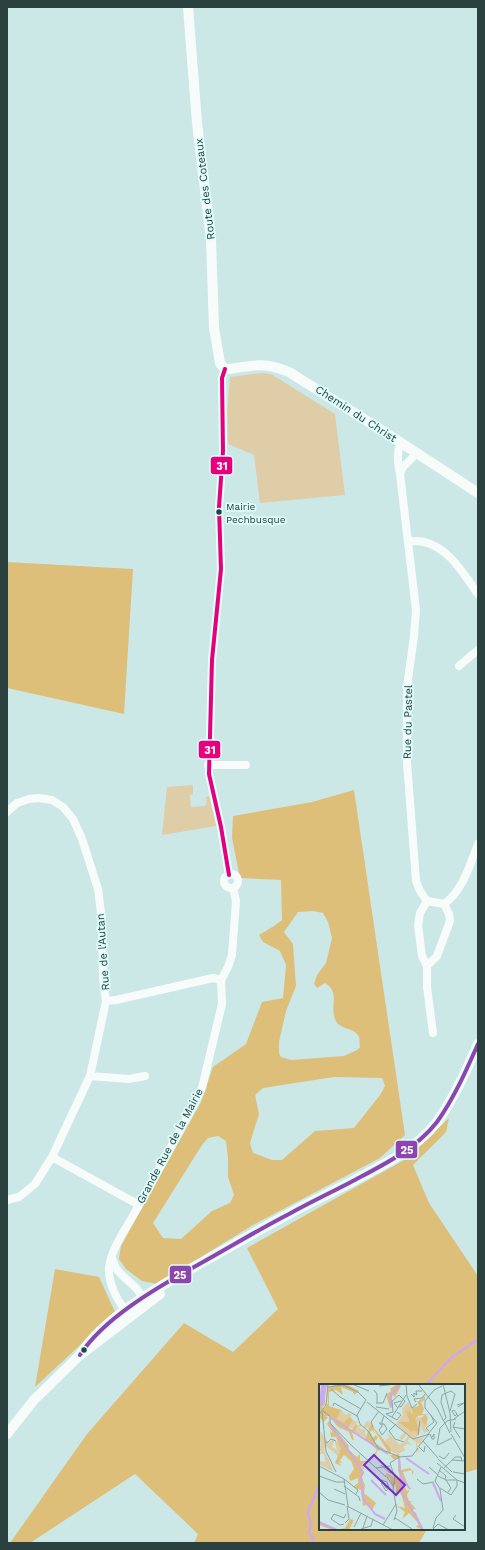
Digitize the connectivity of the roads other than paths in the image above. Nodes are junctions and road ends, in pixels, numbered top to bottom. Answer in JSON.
{"nodes":[{"id":1,"x":188,"y":7,"type":"edge"},
{"id":2,"x":225,"y":369,"type":"junction"},
{"id":3,"x":402,"y":443,"type":"junction"},
{"id":4,"x":416,"y":453,"type":"junction"},
{"id":5,"x":400,"y":474,"type":"junction"},
{"id":6,"x":478,"y":493,"type":"edge"},
{"id":7,"x":408,"y":541,"type":"junction"},
{"id":8,"x":478,"y":594,"type":"edge"},
{"id":9,"x":478,"y":650,"type":"edge"},
{"id":10,"x":459,"y":666,"type":"dead end"},
{"id":11,"x":208,"y":765,"type":"junction"},
{"id":12,"x":246,"y":765,"type":"dead end"},
{"id":13,"x":7,"y":812,"type":"edge"},
{"id":14,"x":478,"y":844,"type":"edge"},
{"id":15,"x":427,"y":901,"type":"junction"},
{"id":16,"x":444,"y":904,"type":"junction"},
{"id":17,"x":427,"y":966,"type":"junction"},
{"id":18,"x":221,"y":980,"type":"junction"},
{"id":19,"x":106,"y":1001,"type":"junction"},
{"id":20,"x":433,"y":1033,"type":"dead end"},
{"id":21,"x":478,"y":1044,"type":"edge"},
{"id":22,"x":90,"y":1076,"type":"junction"},
{"id":23,"x":146,"y":1076,"type":"dead end"},
{"id":24,"x":52,"y":1157,"type":"junction"},
{"id":25,"x":7,"y":1200,"type":"edge"},
{"id":26,"x":139,"y":1205,"type":"junction"},
{"id":27,"x":112,"y":1258,"type":"junction"},
{"id":28,"x":194,"y":1267,"type":"junction"},
{"id":29,"x":136,"y":1286,"type":"junction"},
{"id":30,"x":154,"y":1290,"type":"junction"},
{"id":31,"x":142,"y":1303,"type":"junction"},
{"id":32,"x":129,"y":1312,"type":"junction"},
{"id":33,"x":34,"y":1400,"type":"junction"},
{"id":34,"x":7,"y":1425,"type":"edge"},
{"id":35,"x":7,"y":1434,"type":"edge"}],
"edges":[{"from":1,"to":2,"type":"street","name":"Route des Coteaux"},
{"from":2,"to":3,"type":"street","name":"Chemin du Christ"},
{"from":2,"to":11,"type":"street","name":"Grande Rue de la Mairie"},
{"from":3,"to":4,"type":"street","name":"Chemin du Christ"},
{"from":3,"to":5,"type":"street","name":"Rue du Pastel"},
{"from":4,"to":5,"type":"street"},
{"from":4,"to":6,"type":"street","name":"Chemin du Christ"},
{"from":5,"to":7,"type":"street","name":"Rue du Pastel"},
{"from":7,"to":8,"type":"street"},
{"from":7,"to":15,"type":"street","name":"Rue du Pastel"},
{"from":9,"to":10,"type":"street"},
{"from":11,"to":12,"type":"street"},
{"from":11,"to":18,"type":"street","name":"Grande Rue de la Mairie"},
{"from":13,"to":19,"type":"street","name":"Rue de l'Autan"},
{"from":14,"to":16,"type":"street"},
{"from":15,"to":16,"type":"street"},
{"from":15,"to":17,"type":"street"},
{"from":16,"to":17,"type":"street"},
{"from":17,"to":20,"type":"street"},
{"from":18,"to":19,"type":"street"},
{"from":18,"to":26,"type":"street","name":"Grande Rue de la Mairie"},
{"from":19,"to":22,"type":"street","name":"Rue de l'Autan"},
{"from":21,"to":28,"type":"street"},
{"from":22,"to":23,"type":"street"},
{"from":22,"to":24,"type":"street","name":"Rue de l'Autan"},
{"from":24,"to":25,"type":"street","name":"Rue de l'Autan"},
{"from":24,"to":26,"type":"street"},
{"from":26,"to":27,"type":"street","name":"Grande Rue de la Mairie"},
{"from":27,"to":29,"type":"street"},
{"from":27,"to":32,"type":"street","name":"Grande Rue de la Mairie"},
{"from":28,"to":30,"type":"street"},
{"from":28,"to":31,"type":"street"},
{"from":29,"to":30,"type":"street"},
{"from":29,"to":31,"type":"street"},
{"from":30,"to":31,"type":"street"},
{"from":31,"to":32,"type":"street"},
{"from":32,"to":33,"type":"street"},
{"from":33,"to":34,"type":"street"},
{"from":33,"to":35,"type":"street"}]}
